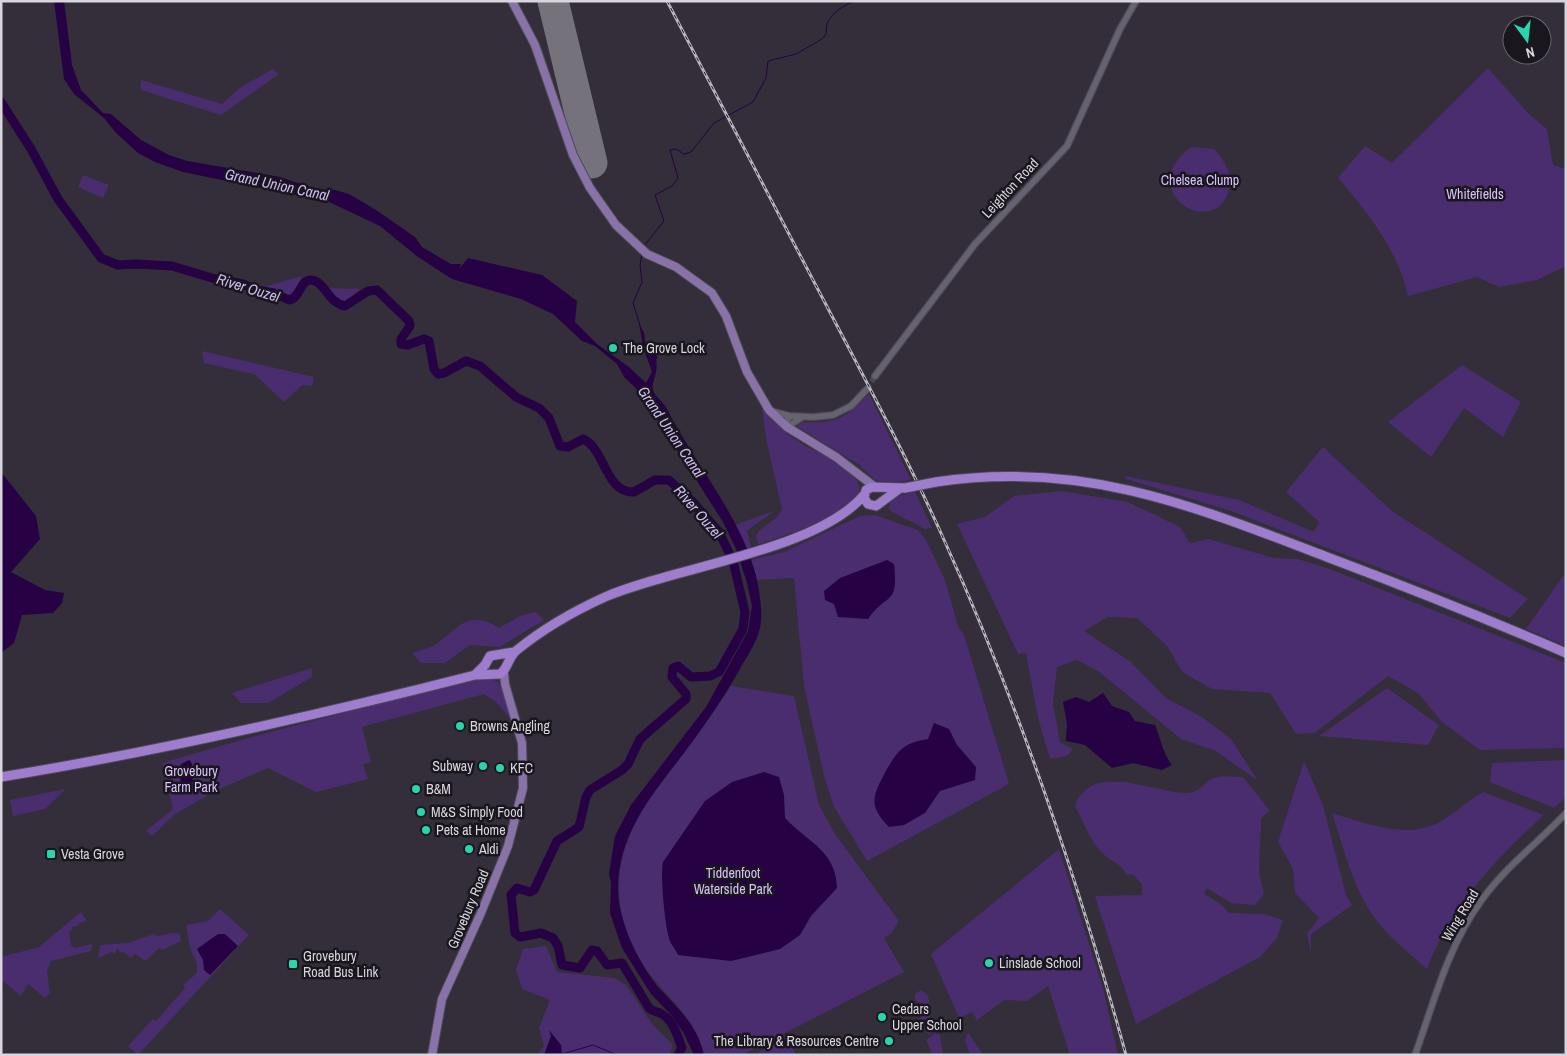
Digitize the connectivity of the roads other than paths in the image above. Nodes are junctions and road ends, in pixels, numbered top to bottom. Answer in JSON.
{"nodes":[{"id":1,"x":512,"y":1,"type":"edge"},
{"id":2,"x":1136,"y":1,"type":"edge"},
{"id":3,"x":875,"y":376,"type":"tunnel mouth"},
{"id":4,"x":866,"y":388,"type":"tunnel mouth"},
{"id":5,"x":769,"y":410,"type":"junction"},
{"id":6,"x":790,"y":416,"type":"junction"},
{"id":7,"x":803,"y":417,"type":"junction"},
{"id":8,"x":785,"y":426,"type":"junction"},
{"id":9,"x":860,"y":477,"type":"junction"},
{"id":10,"x":877,"y":487,"type":"junction"},
{"id":11,"x":902,"y":489,"type":"junction"},
{"id":12,"x":864,"y":494,"type":"junction"},
{"id":13,"x":883,"y":500,"type":"junction"},
{"id":14,"x":871,"y":506,"type":"junction"},
{"id":15,"x":851,"y":509,"type":"junction"},
{"id":16,"x":1566,"y":653,"type":"edge"},
{"id":17,"x":485,"y":665,"type":"junction"},
{"id":18,"x":499,"y":668,"type":"junction"},
{"id":19,"x":475,"y":675,"type":"junction"},
{"id":20,"x":1,"y":777,"type":"edge"},
{"id":21,"x":1566,"y":813,"type":"edge"},
{"id":22,"x":432,"y":1055,"type":"edge"},
{"id":23,"x":1415,"y":1055,"type":"edge"}],
"edges":[{"from":1,"to":5,"type":"main road"},
{"from":2,"to":3,"type":"street","name":"Leighton Road"},
{"from":4,"to":7,"type":"street"},
{"from":5,"to":6,"type":"street"},
{"from":5,"to":8,"type":"main road"},
{"from":6,"to":7,"type":"street"},
{"from":6,"to":8,"type":"street"},
{"from":7,"to":8,"type":"street"},
{"from":8,"to":9,"type":"main road"},
{"from":9,"to":10,"type":"main road"},
{"from":9,"to":12,"type":"main road"},
{"from":10,"to":11,"type":"highway"},
{"from":10,"to":12,"type":"highway"},
{"from":10,"to":13,"type":"highway"},
{"from":11,"to":13,"type":"highway"},
{"from":11,"to":16,"type":"highway","bridge":true},
{"from":12,"to":14,"type":"highway"},
{"from":12,"to":15,"type":"highway"},
{"from":13,"to":14,"type":"highway"},
{"from":14,"to":15,"type":"highway"},
{"from":15,"to":18,"type":"highway"},
{"from":17,"to":18,"type":"highway"},
{"from":17,"to":18,"type":"highway"},
{"from":17,"to":19,"type":"highway"},
{"from":18,"to":19,"type":"highway"},
{"from":18,"to":22,"type":"main road","name":"Grovebury Road"},
{"from":19,"to":20,"type":"highway"},
{"from":21,"to":23,"type":"street","name":"Wing Road"}]}
